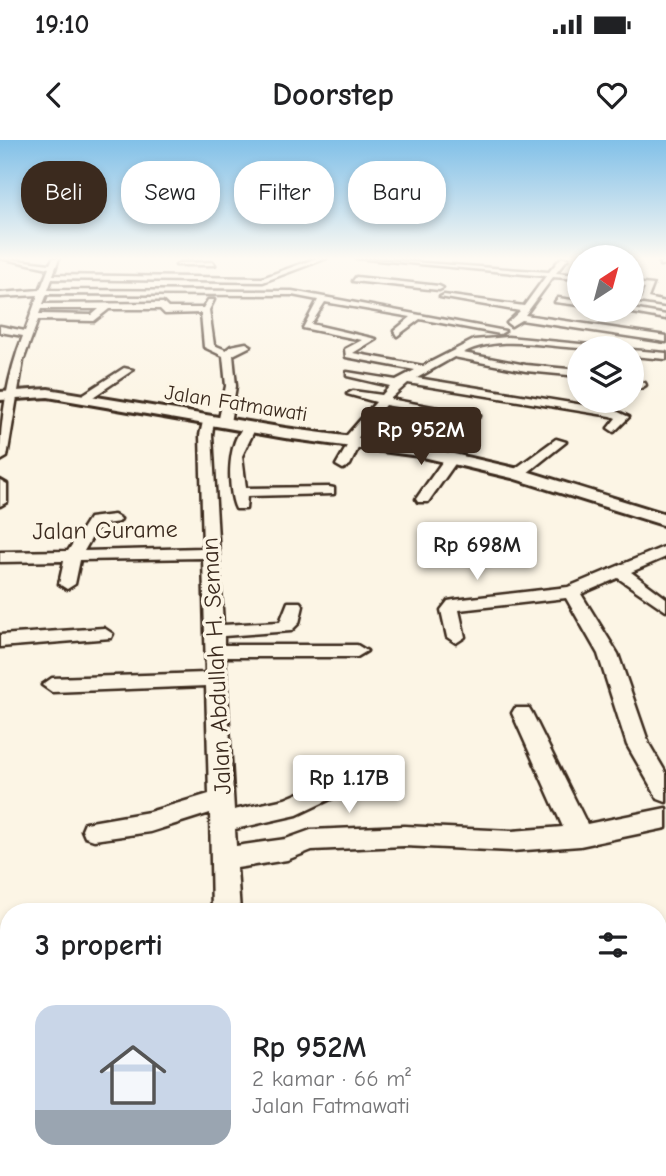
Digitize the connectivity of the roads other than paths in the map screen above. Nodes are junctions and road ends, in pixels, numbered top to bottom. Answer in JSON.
{"nodes":[{"id":1,"x":40,"y":306,"type":"edge"},
{"id":2,"x":103,"y":306,"type":"edge"},
{"id":3,"x":107,"y":306,"type":"edge"},
{"id":4,"x":119,"y":306,"type":"edge"},
{"id":5,"x":157,"y":306,"type":"edge"},
{"id":6,"x":165,"y":306,"type":"edge"},
{"id":7,"x":207,"y":306,"type":"edge"},
{"id":8,"x":318,"y":306,"type":"edge"},
{"id":9,"x":352,"y":306,"type":"edge"},
{"id":10,"x":367,"y":306,"type":"edge"},
{"id":11,"x":448,"y":306,"type":"edge"},
{"id":12,"x":480,"y":306,"type":"edge"},
{"id":13,"x":526,"y":306,"type":"edge"},
{"id":14,"x":143,"y":307,"type":"junction"},
{"id":15,"x":428,"y":308,"type":"dead end"},
{"id":16,"x":442,"y":308,"type":"dead end"},
{"id":17,"x":364,"y":309,"type":"junction"},
{"id":18,"x":205,"y":310,"type":"junction"},
{"id":19,"x":37,"y":312,"type":"junction"},
{"id":20,"x":644,"y":314,"type":"edge"},
{"id":21,"x":471,"y":316,"type":"dead end"},
{"id":22,"x":519,"y":316,"type":"junction"},
{"id":23,"x":310,"y":317,"type":"junction"},
{"id":24,"x":414,"y":317,"type":"junction"},
{"id":25,"x":666,"y":317,"type":"edge"},
{"id":26,"x":94,"y":318,"type":"junction"},
{"id":27,"x":105,"y":318,"type":"dead end"},
{"id":28,"x":128,"y":319,"type":"dead end"},
{"id":29,"x":331,"y":320,"type":"dead end"},
{"id":30,"x":0,"y":329,"type":"edge"},
{"id":31,"x":500,"y":331,"type":"junction"},
{"id":32,"x":397,"y":333,"type":"dead end"},
{"id":33,"x":24,"y":334,"type":"junction"},
{"id":34,"x":0,"y":339,"type":"edge"},
{"id":35,"x":666,"y":339,"type":"edge"},
{"id":36,"x":487,"y":340,"type":"junction"},
{"id":37,"x":554,"y":344,"type":"junction"},
{"id":38,"x":567,"y":345,"type":"edge"},
{"id":39,"x":246,"y":346,"type":"dead end"},
{"id":40,"x":522,"y":346,"type":"dead end"},
{"id":41,"x":228,"y":354,"type":"junction"},
{"id":42,"x":452,"y":354,"type":"junction"},
{"id":43,"x":644,"y":354,"type":"edge"},
{"id":44,"x":666,"y":356,"type":"edge"},
{"id":45,"x":424,"y":369,"type":"junction"},
{"id":46,"x":128,"y":370,"type":"dead end"},
{"id":47,"x":567,"y":372,"type":"edge"},
{"id":48,"x":351,"y":375,"type":"dead end"},
{"id":49,"x":401,"y":382,"type":"junction"},
{"id":50,"x":353,"y":394,"type":"dead end"},
{"id":51,"x":7,"y":396,"type":"edge"},
{"id":52,"x":461,"y":398,"type":"dead end"},
{"id":53,"x":523,"y":398,"type":"junction"},
{"id":54,"x":83,"y":399,"type":"junction"},
{"id":55,"x":382,"y":400,"type":"junction"},
{"id":56,"x":567,"y":404,"type":"edge"},
{"id":57,"x":5,"y":413,"type":"edge"},
{"id":58,"x":567,"y":413,"type":"edge"},
{"id":59,"x":611,"y":413,"type":"edge"},
{"id":60,"x":474,"y":416,"type":"dead end"},
{"id":61,"x":564,"y":418,"type":"dead end"},
{"id":62,"x":216,"y":422,"type":"junction"},
{"id":63,"x":250,"y":427,"type":"junction"},
{"id":64,"x":614,"y":428,"type":"dead end"},
{"id":65,"x":351,"y":442,"type":"junction"},
{"id":66,"x":560,"y":442,"type":"dead end"},
{"id":67,"x":0,"y":457,"type":"edge"},
{"id":68,"x":452,"y":458,"type":"junction"},
{"id":69,"x":208,"y":461,"type":"junction"},
{"id":70,"x":236,"y":462,"type":"junction"},
{"id":71,"x":344,"y":465,"type":"dead end"},
{"id":72,"x":517,"y":474,"type":"junction"},
{"id":73,"x":0,"y":484,"type":"edge"},
{"id":74,"x":329,"y":491,"type":"dead end"},
{"id":75,"x":423,"y":499,"type":"dead end"},
{"id":76,"x":0,"y":502,"type":"edge"},
{"id":77,"x":114,"y":519,"type":"dead end"},
{"id":78,"x":666,"y":520,"type":"edge"},
{"id":79,"x":666,"y":551,"type":"edge"},
{"id":80,"x":211,"y":553,"type":"junction"},
{"id":81,"x":0,"y":556,"type":"edge"},
{"id":82,"x":73,"y":556,"type":"junction"},
{"id":83,"x":621,"y":572,"type":"junction"},
{"id":84,"x":68,"y":584,"type":"dead end"},
{"id":85,"x":571,"y":592,"type":"junction"},
{"id":86,"x":294,"y":606,"type":"dead end"},
{"id":87,"x":666,"y":606,"type":"edge"},
{"id":88,"x":104,"y":634,"type":"dead end"},
{"id":89,"x":456,"y":637,"type":"dead end"},
{"id":90,"x":0,"y":641,"type":"edge"},
{"id":91,"x":216,"y":641,"type":"junction"},
{"id":92,"x":357,"y":652,"type":"dead end"},
{"id":93,"x":217,"y":679,"type":"junction"},
{"id":94,"x":52,"y":685,"type":"dead end"},
{"id":95,"x":522,"y":713,"type":"dead end"},
{"id":96,"x":348,"y":781,"type":"dead end"},
{"id":97,"x":664,"y":786,"type":"edge"},
{"id":98,"x":223,"y":812,"type":"junction"},
{"id":99,"x":666,"y":818,"type":"edge"},
{"id":100,"x":94,"y":830,"type":"dead end"},
{"id":101,"x":580,"y":835,"type":"junction"},
{"id":102,"x":225,"y":859,"type":"junction"},
{"id":103,"x":226,"y":903,"type":"edge"}],
"edges":[{"from":1,"to":19,"type":"street"},
{"from":2,"to":19,"type":"street"},
{"from":3,"to":26,"type":"street"},
{"from":4,"to":14,"type":"street"},
{"from":5,"to":14,"type":"street"},
{"from":6,"to":18,"type":"street"},
{"from":7,"to":18,"type":"street"},
{"from":8,"to":23,"type":"street"},
{"from":9,"to":17,"type":"street"},
{"from":10,"to":17,"type":"street"},
{"from":11,"to":16,"type":"street"},
{"from":12,"to":22,"type":"street"},
{"from":13,"to":22,"type":"street"},
{"from":14,"to":28,"type":"street"},
{"from":15,"to":24,"type":"street"},
{"from":17,"to":24,"type":"street"},
{"from":18,"to":41,"type":"street"},
{"from":19,"to":26,"type":"street"},
{"from":19,"to":33,"type":"street"},
{"from":20,"to":25,"type":"street"},
{"from":21,"to":22,"type":"street"},
{"from":22,"to":31,"type":"street"},
{"from":22,"to":35,"type":"street"},
{"from":23,"to":29,"type":"street"},
{"from":23,"to":45,"type":"street"},
{"from":24,"to":31,"type":"street"},
{"from":24,"to":32,"type":"street"},
{"from":26,"to":27,"type":"street"},
{"from":30,"to":33,"type":"street"},
{"from":31,"to":36,"type":"street"},
{"from":33,"to":34,"type":"street"},
{"from":33,"to":51,"type":"street"},
{"from":36,"to":37,"type":"street"},
{"from":36,"to":42,"type":"street"},
{"from":37,"to":38,"type":"street"},
{"from":37,"to":40,"type":"street"},
{"from":39,"to":41,"type":"street"},
{"from":41,"to":62,"type":"street","name":"Jalan Abdullah H. Seman"},
{"from":42,"to":45,"type":"street"},
{"from":42,"to":47,"type":"street"},
{"from":43,"to":44,"type":"street"},
{"from":45,"to":49,"type":"street"},
{"from":46,"to":54,"type":"street"},
{"from":48,"to":49,"type":"street"},
{"from":49,"to":53,"type":"street"},
{"from":49,"to":55,"type":"street"},
{"from":50,"to":55,"type":"street"},
{"from":51,"to":54,"type":"street","name":"Jalan Fatmawati"},
{"from":51,"to":57,"type":"street"},
{"from":52,"to":53,"type":"street"},
{"from":53,"to":56,"type":"street"},
{"from":54,"to":62,"type":"street","name":"Jalan Fatmawati"},
{"from":55,"to":60,"type":"street"},
{"from":55,"to":65,"type":"street"},
{"from":57,"to":67,"type":"street"},
{"from":58,"to":61,"type":"street"},
{"from":59,"to":64,"type":"street"},
{"from":62,"to":63,"type":"street","name":"Jalan Fatmawati"},
{"from":62,"to":69,"type":"street","name":"Jalan Abdullah H. Seman"},
{"from":63,"to":65,"type":"street","name":"Jalan Fatmawati"},
{"from":63,"to":70,"type":"street"},
{"from":65,"to":68,"type":"street","name":"Jalan Fatmawati"},
{"from":65,"to":71,"type":"street"},
{"from":66,"to":72,"type":"street"},
{"from":68,"to":72,"type":"street","name":"Jalan Fatmawati"},
{"from":68,"to":75,"type":"street"},
{"from":69,"to":70,"type":"street"},
{"from":69,"to":80,"type":"street","name":"Jalan Abdullah H. Seman"},
{"from":70,"to":74,"type":"street"},
{"from":72,"to":78,"type":"street","name":"Jalan Fatmawati"},
{"from":73,"to":76,"type":"street"},
{"from":77,"to":82,"type":"street"},
{"from":79,"to":83,"type":"street"},
{"from":80,"to":82,"type":"street","name":"Jalan Gurame"},
{"from":80,"to":91,"type":"street","name":"Jalan Abdullah H. Seman"},
{"from":81,"to":82,"type":"street","name":"Jalan Gurame"},
{"from":82,"to":84,"type":"street"},
{"from":83,"to":85,"type":"street"},
{"from":83,"to":87,"type":"street"},
{"from":85,"to":89,"type":"street"},
{"from":85,"to":97,"type":"street"},
{"from":86,"to":91,"type":"street"},
{"from":88,"to":90,"type":"street"},
{"from":91,"to":92,"type":"street"},
{"from":91,"to":93,"type":"street","name":"Jalan Abdullah H. Seman"},
{"from":93,"to":94,"type":"street"},
{"from":93,"to":98,"type":"street","name":"Jalan Abdullah H. Seman"},
{"from":95,"to":101,"type":"street"},
{"from":96,"to":98,"type":"street"},
{"from":98,"to":100,"type":"street"},
{"from":98,"to":102,"type":"street","name":"Jalan Abdullah H. Seman"},
{"from":99,"to":101,"type":"street"},
{"from":101,"to":102,"type":"street"},
{"from":102,"to":103,"type":"street","name":"Jalan Abdullah H. Seman"}]}
